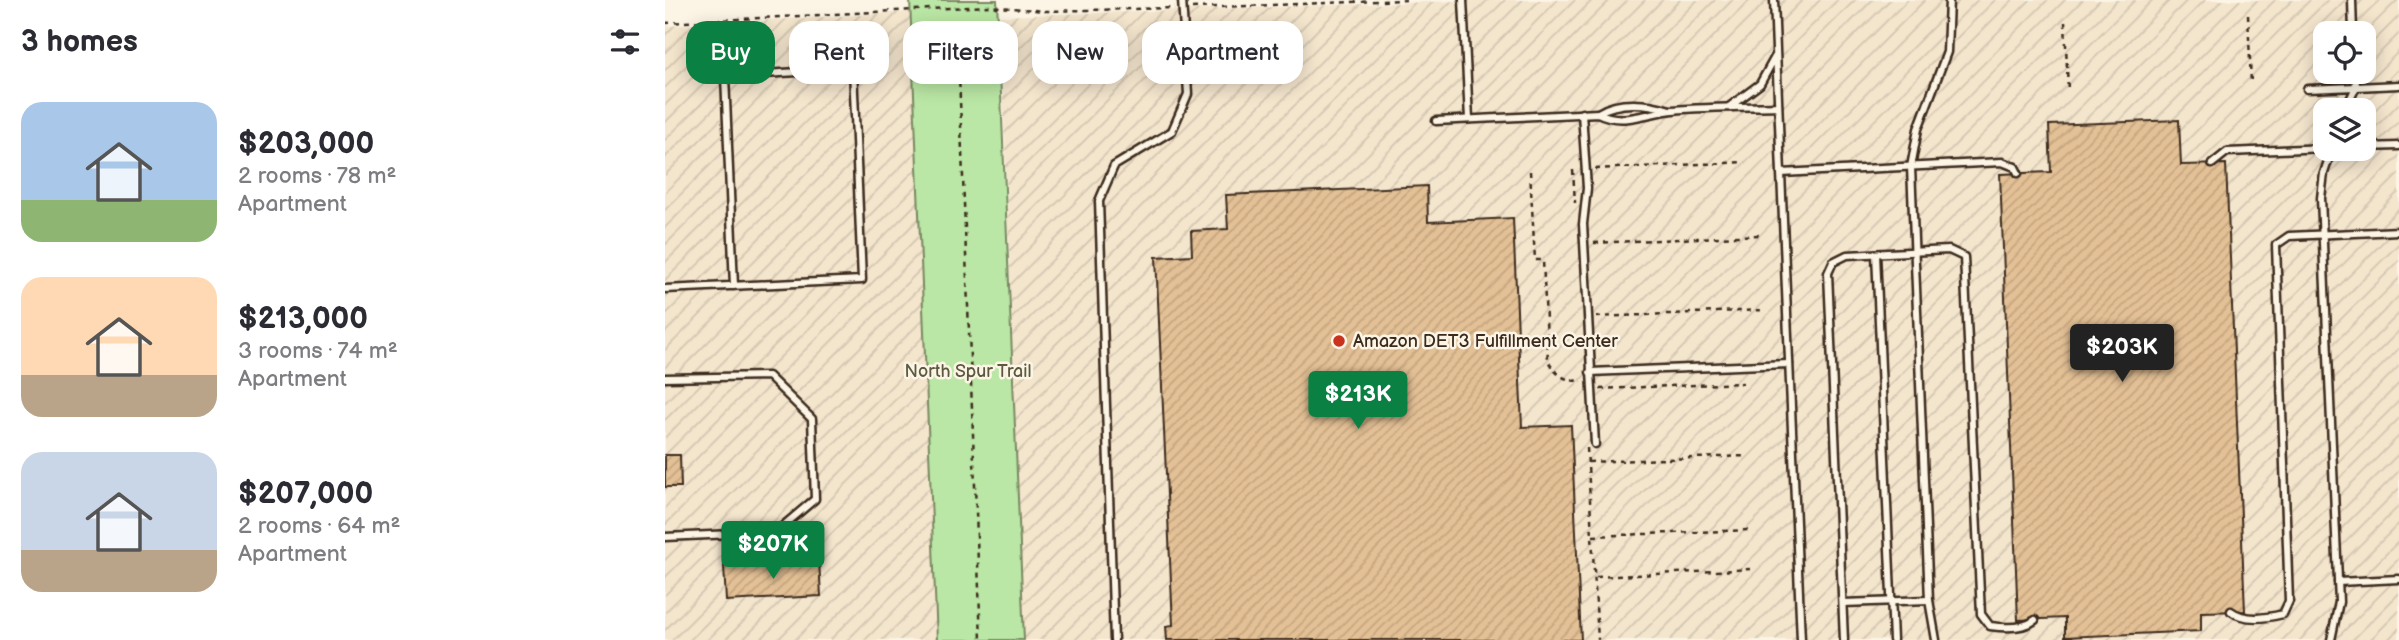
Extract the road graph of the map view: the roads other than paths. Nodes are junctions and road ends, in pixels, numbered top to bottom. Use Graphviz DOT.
graph roads {
  1 [pos="1182,0"];
  2 [pos="1464,0"];
  3 [pos="1774,0"];
  4 [pos="1949,0"];
  5 [pos="2352,0"];
  6 [pos="2353,21"];
  7 [pos="1776,56"];
  8 [pos="2399,85"];
  9 [pos="2355,87"];
  10 [pos="2307,89"];
  11 [pos="2350,98"];
  12 [pos="1778,106"];
  13 [pos="1727,108"];
  14 [pos="1670,110"];
  15 [pos="1582,113"];
  16 [pos="1598,113"];
  17 [pos="1469,119"];
  18 [pos="1436,121"];
  19 [pos="2399,146"];
  20 [pos="2376,147"];
  21 [pos="2313,149"];
  22 [pos="2329,161"];
  23 [pos="2212,164"];
  24 [pos="1912,167"];
  25 [pos="1781,173"];
  26 [pos="2018,173"];
  27 [pos="2399,231"];
  28 [pos="2323,234"];
  29 [pos="1914,252"];
  30 [pos="1876,254"];
  31 [pos="734,286"];
  32 [pos="665,289"];
  33 [pos="1789,364"];
  34 [pos="1590,372"];
  35 [pos="665,378"];
  36 [pos="1595,444"];
  37 [pos="665,537"];
  38 [pos="2399,579"];
  39 [pos="2338,582"];
  40 [pos="1929,600"];
  41 [pos="1891,601"];
  42 [pos="1843,603"];
  43 [pos="2231,611"];
  44 [pos="2035,620"];
  45 [pos="1114,640"];
  46 [pos="1801,640"];
  47 [pos="1844,640"];
  48 [pos="1893,640"];
  49 [pos="1936,640"];
  50 [pos="2331,640"];
  1 -- 45 [label="lane"];
  2 -- 17 [label="lane"];
  3 -- 7 [label="lane"];
  4 -- 24 [label="lane"];
  5 -- 6 [label="lane"];
  7 -- 12 [label="lane"];
  7 -- 13 [label="lane"];
  8 -- 9 [label="lane"];
  9 -- 10 [label="lane"];
  9 -- 11 [label="lane"];
  12 -- 13 [label="lane"];
  12 -- 25 [label="lane"];
  13 -- 14 [label="lane"];
  14 -- 16 [label="lane"];
  14 -- 16 [label="lane"];
  15 -- 16 [label="lane"];
  15 -- 17 [label="lane"];
  15 -- 34 [label="lane"];
  17 -- 18 [label="lane"];
  19 -- 20 [label="lane"];
  21 -- 23 [label="lane"];
  22 -- 28 [label="lane"];
  24 -- 25 [label="lane"];
  24 -- 26 [label="lane"];
  24 -- 29 [label="lane"];
  25 -- 33 [label="lane"];
  27 -- 28 [label="lane"];
  28 -- 39 [label="lane"];
  28 -- 43 [label="lane"];
  29 -- 30 [label="lane"];
  29 -- 40 [label="lane"];
  29 -- 44 [label="lane"];
  30 -- 41 [label="lane"];
  30 -- 42 [label="lane"];
  31 -- 31 [label="lane"];
  31 -- 32 [label="lane"];
  33 -- 34 [label="lane"];
  33 -- 46 [label="lane"];
  34 -- 36 [label="lane"];
  35 -- 37 [label="lane"];
  38 -- 39 [label="lane"];
  39 -- 50 [label="lane"];
  40 -- 41 [label="lane"];
  40 -- 49 [label="lane"];
  41 -- 42 [label="lane"];
  41 -- 48 [label="lane"];
  42 -- 47 [label="lane"];
}
